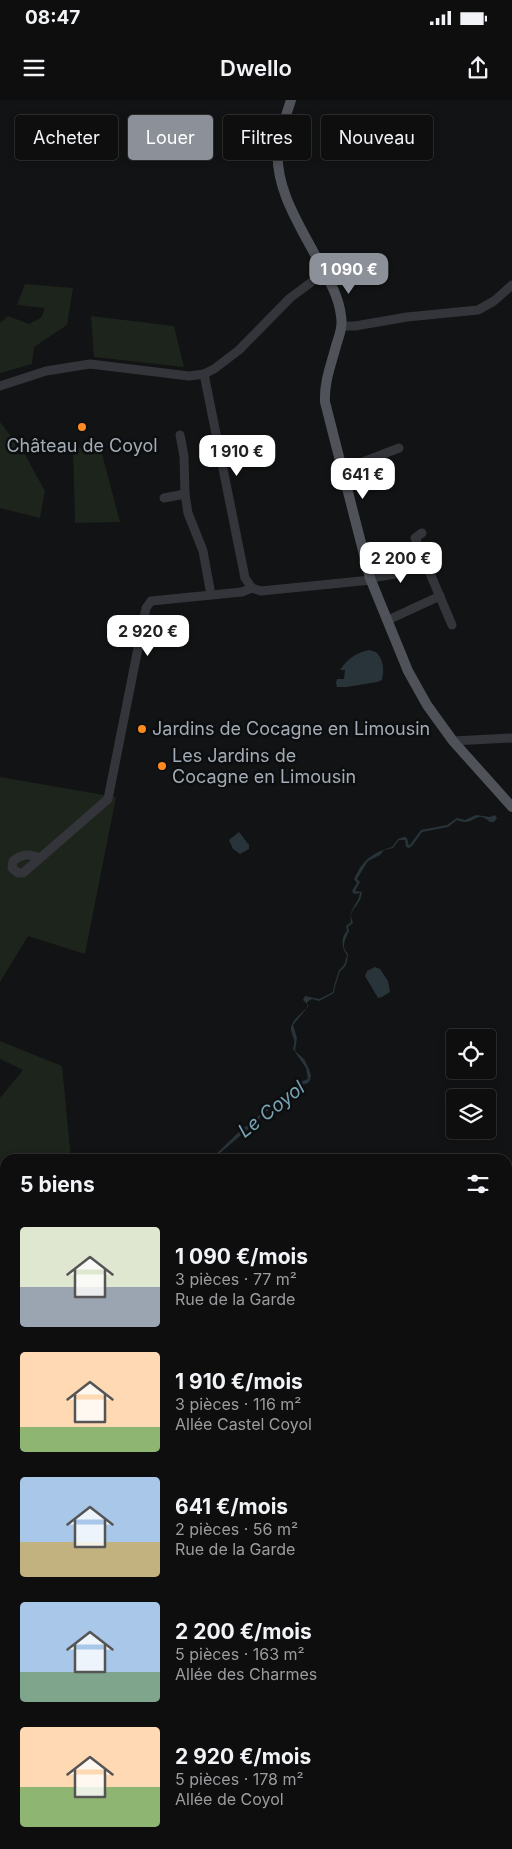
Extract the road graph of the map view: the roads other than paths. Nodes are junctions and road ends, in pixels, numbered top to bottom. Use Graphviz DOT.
graph roads {
  1 [pos="291,100"];
  2 [pos="325,272"];
  3 [pos="512,285"];
  4 [pos="342,326"];
  5 [pos="204,374"];
  6 [pos="0,386"];
  7 [pos="180,435"];
  8 [pos="399,448"];
  9 [pos="342,470"];
  10 [pos="185,494"];
  11 [pos="164,498"];
  12 [pos="422,533"];
  13 [pos="426,564"];
  14 [pos="370,579"];
  15 [pos="252,588"];
  16 [pos="211,595"];
  17 [pos="440,596"];
  18 [pos="388,620"];
  19 [pos="452,625"];
  20 [pos="512,738"];
  21 [pos="453,741"];
  22 [pos="512,807"];
  23 [pos="40,858"];
  1 -- 2 [label="main road"];
  2 -- 4 [label="main road"];
  2 -- 5 [label="street"];
  3 -- 4 [label="street"];
  4 -- 9 [label="main road"];
  5 -- 6 [label="street"];
  5 -- 15 [label="street"];
  7 -- 10 [label="street"];
  8 -- 9 [label="street"];
  9 -- 14 [label="main road"];
  10 -- 11 [label="street"];
  10 -- 16 [label="street"];
  12 -- 13 [label="street"];
  13 -- 14 [label="street"];
  13 -- 17 [label="street"];
  14 -- 15 [label="street"];
  14 -- 18 [label="main road"];
  15 -- 16 [label="street"];
  16 -- 23 [label="street"];
  17 -- 18 [label="street"];
  17 -- 19 [label="street"];
  18 -- 21 [label="main road"];
  20 -- 21 [label="street"];
  21 -- 22 [label="main road"];
}
